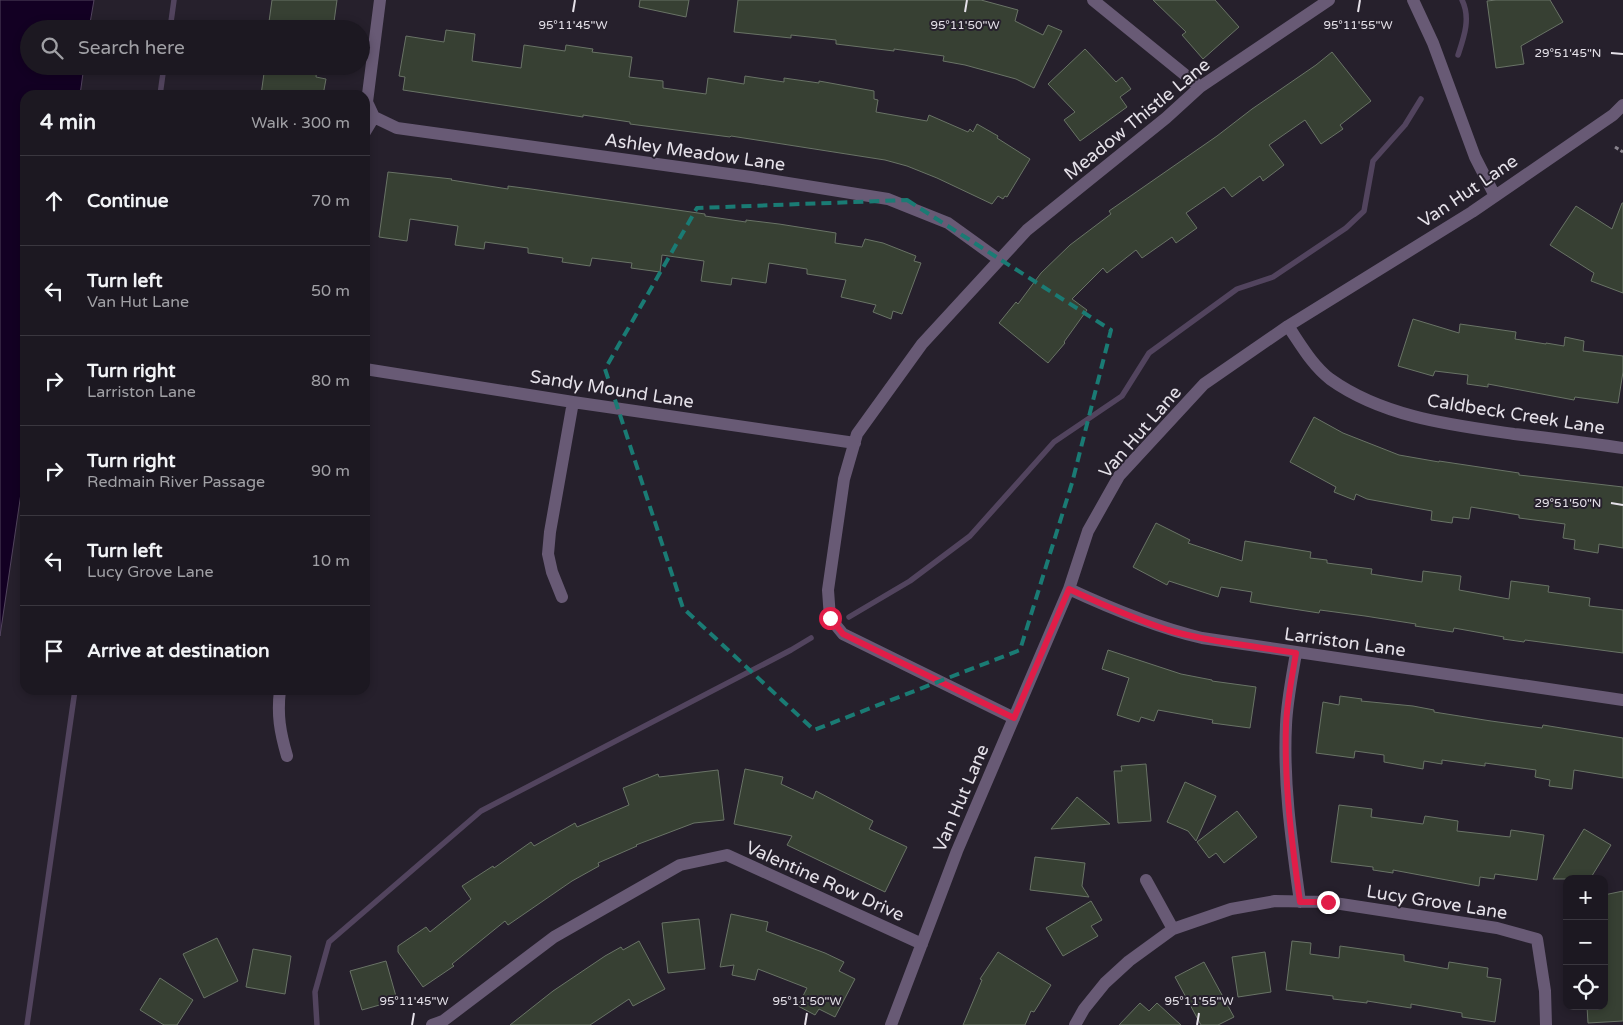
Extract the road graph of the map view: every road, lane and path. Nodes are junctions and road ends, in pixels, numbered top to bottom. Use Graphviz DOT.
graph roads {
  1 [pos="380,0"];
  2 [pos="1092,0"];
  3 [pos="1329,0"];
  4 [pos="1413,0"];
  5 [pos="1200,87"];
  6 [pos="369,90"];
  7 [pos="1623,105"];
  8 [pos="370,108"];
  9 [pos="374,117"];
  10 [pos="370,124"];
  11 [pos="1615,147"];
  12 [pos="1623,152"];
  13 [pos="1495,196"];
  14 [pos="998,259"];
  15 [pos="1288,326"];
  16 [pos="370,370"];
  17 [pos="574,402"];
  18 [pos="855,443"];
  19 [pos="1623,448"];
  20 [pos="1069,589"];
  21 [pos="562,597"];
  22 [pos="1296,653"];
  23 [pos="279,695"];
  24 [pos="1623,700"];
  25 [pos="1014,718"];
  26 [pos="287,756"];
  27 [pos="1146,880"];
  28 [pos="1300,902"];
  29 [pos="1173,930"];
  30 [pos="922,944"];
  31 [pos="440,1024"];
  32 [pos="891,1025"];
  33 [pos="1076,1025"];
  34 [pos="1546,1025"];
  1 -- 6 [label="street"];
  2 -- 5 [label="street"];
  3 -- 5 [label="street, Meadow Thistle Lane"];
  4 -- 13 [label="street"];
  5 -- 14 [label="street, Meadow Thistle Lane"];
  7 -- 13 [label="street, Van Hut Lane"];
  8 -- 9 [label="street"];
  9 -- 10 [label="street"];
  9 -- 14 [label="street, Ashley Meadow Lane"];
  11 -- 12 [label="path"];
  13 -- 15 [label="street, Van Hut Lane"];
  14 -- 18 [label="street, Meadow Thistle Lane"];
  15 -- 19 [label="street, Caldbeck Creek Lane"];
  15 -- 20 [label="street, Van Hut Lane"];
  16 -- 17 [label="street, Sandy Mound Lane"];
  17 -- 18 [label="street, Sandy Mound Lane"];
  17 -- 21 [label="street"];
  18 -- 25 [label="street, Meadow Thistle Lane"];
  20 -- 22 [label="street, Larriston Lane"];
  20 -- 25 [label="street, Van Hut Lane"];
  22 -- 24 [label="street, Larriston Lane"];
  22 -- 28 [label="street"];
  23 -- 26 [label="street"];
  25 -- 30 [label="street, Van Hut Lane"];
  27 -- 29 [label="street"];
  28 -- 29 [label="street, Lucy Grove Lane"];
  28 -- 34 [label="street, Lucy Grove Lane"];
  29 -- 33 [label="street, Lucy Grove Lane"];
  30 -- 31 [label="street, Valentine Row Drive"];
  30 -- 32 [label="street, Van Hut Lane"];
}
